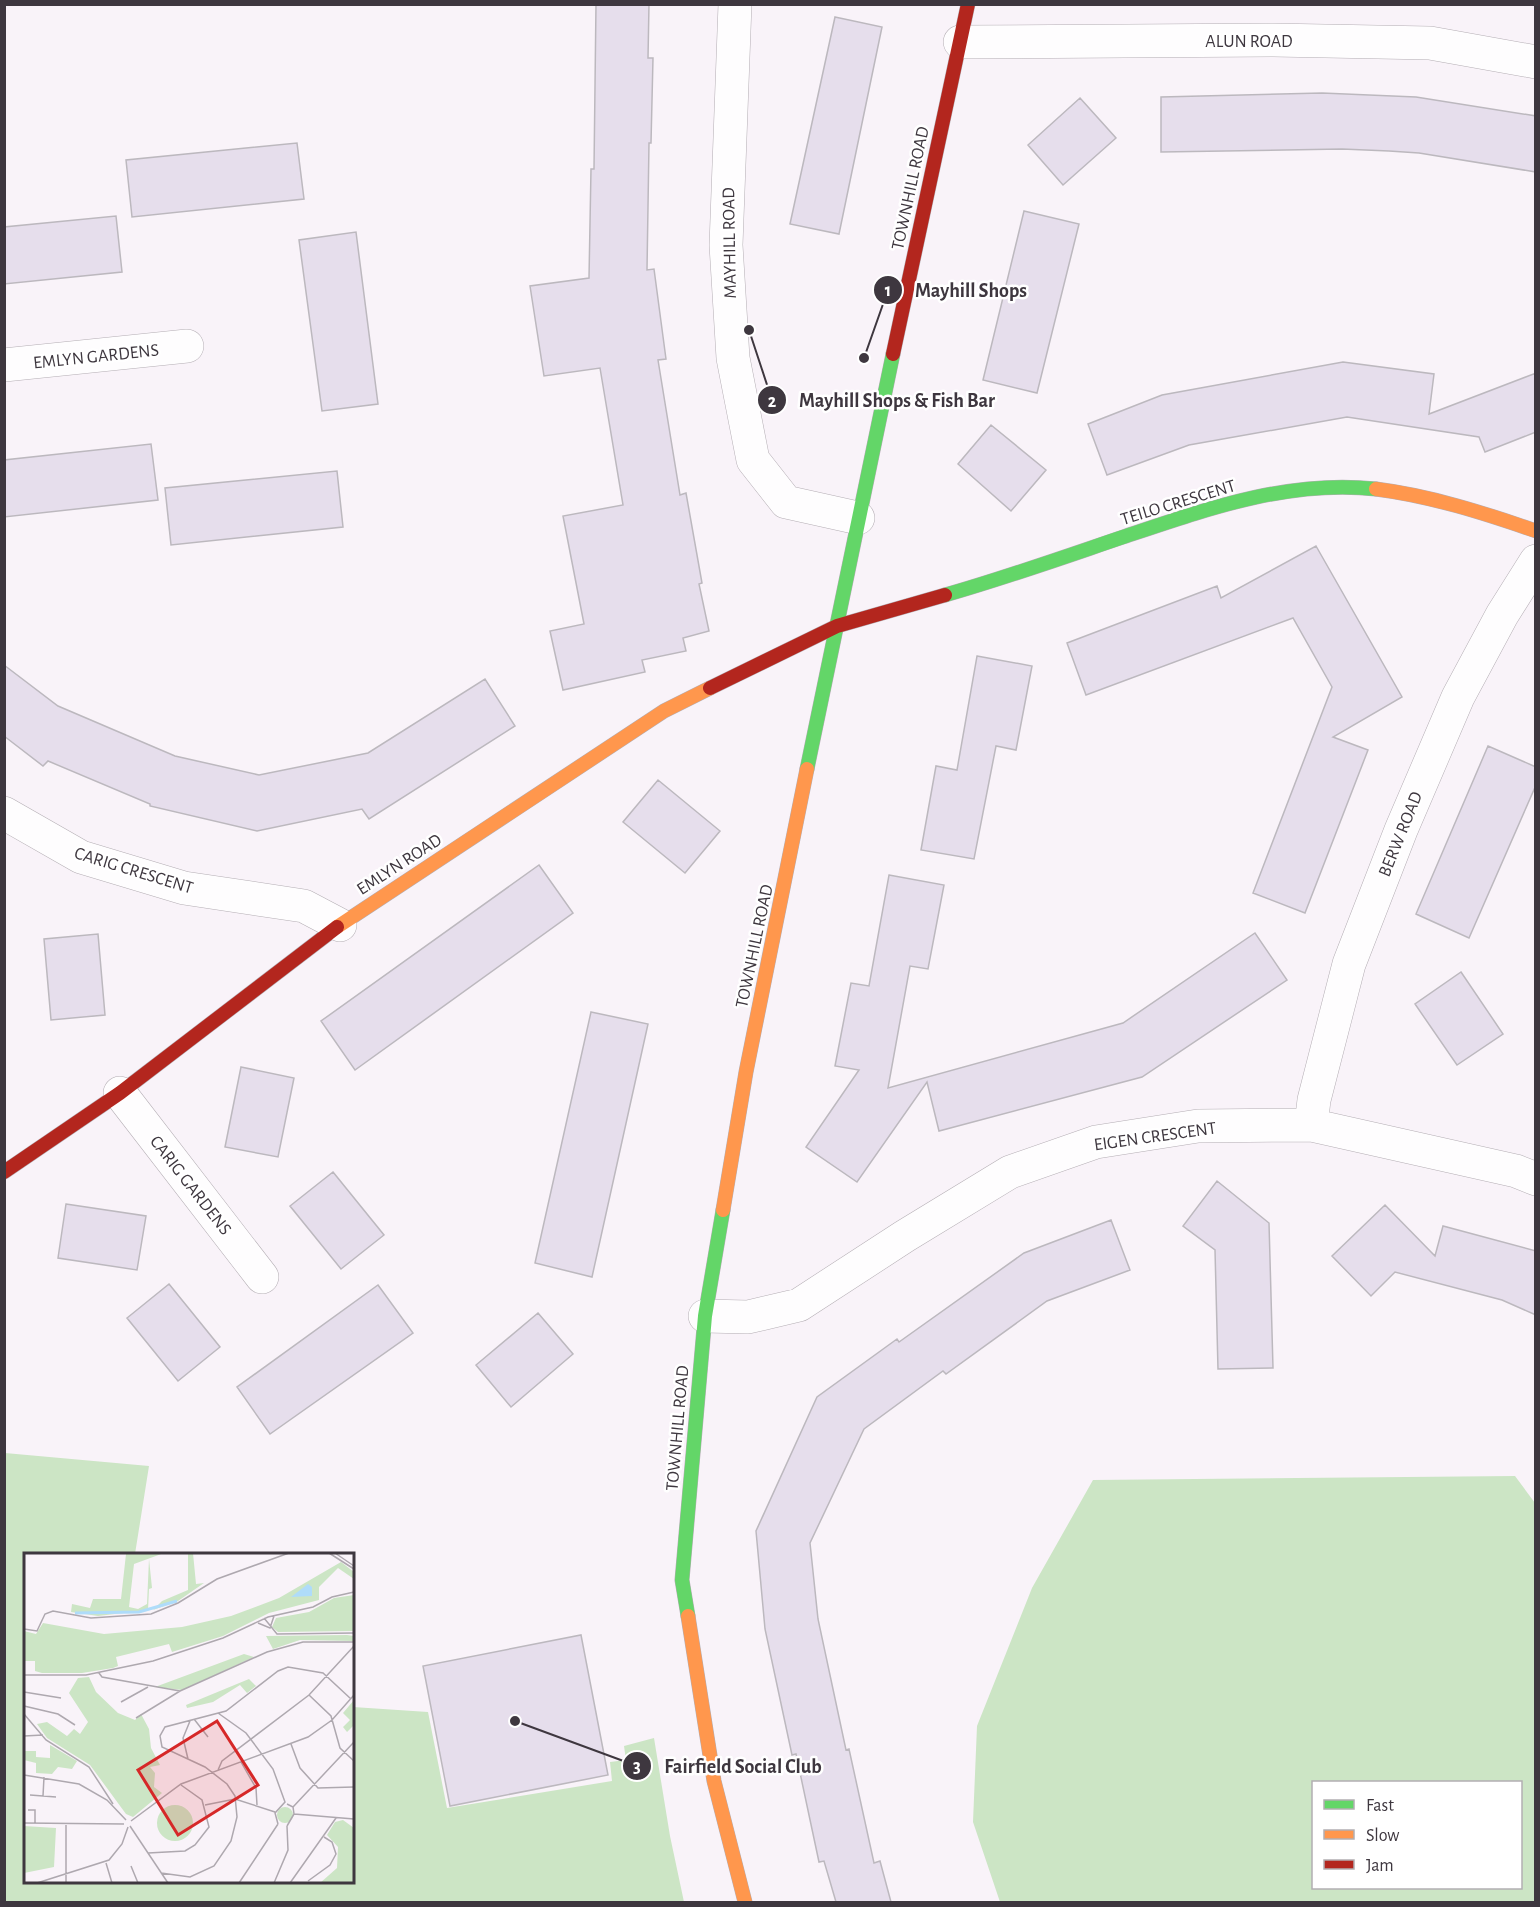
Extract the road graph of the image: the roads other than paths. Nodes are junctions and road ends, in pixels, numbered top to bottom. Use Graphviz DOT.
graph roads {
  1 [pos="735,4"];
  2 [pos="968,4"];
  3 [pos="960,42"];
  4 [pos="1536,63"];
  5 [pos="187,346"];
  6 [pos="4,365"];
  7 [pos="858,518"];
  8 [pos="1536,531"];
  9 [pos="1536,561"];
  10 [pos="837,626"];
  11 [pos="4,813"];
  12 [pos="340,925"];
  13 [pos="120,1093"];
  14 [pos="1311,1125"];
  15 [pos="4,1172"];
  16 [pos="1536,1179"];
  17 [pos="262,1277"];
  18 [pos="705,1316"];
  19 [pos="745,1902"];
  1 -- 7 [label="street, MAYHILL ROAD"];
  2 -- 3 [label="street, TOWNHILL ROAD"];
  3 -- 4 [label="street, ALUN ROAD"];
  3 -- 7 [label="street, TOWNHILL ROAD"];
  5 -- 6 [label="street, EMLYN GARDENS"];
  7 -- 10 [label="street, TOWNHILL ROAD"];
  8 -- 10 [label="street, TEILO CRESCENT"];
  9 -- 14 [label="street, BERW ROAD"];
  10 -- 12 [label="street, EMLYN ROAD"];
  10 -- 18 [label="street, TOWNHILL ROAD"];
  11 -- 12 [label="street, CARIG CRESCENT"];
  12 -- 13 [label="street, EMLYN ROAD"];
  13 -- 15 [label="street, EMLYN ROAD"];
  13 -- 17 [label="street, CARIG GARDENS"];
  14 -- 16 [label="street, EIGEN CRESCENT"];
  14 -- 18 [label="street, EIGEN CRESCENT"];
  18 -- 19 [label="street, TOWNHILL ROAD"];
}
